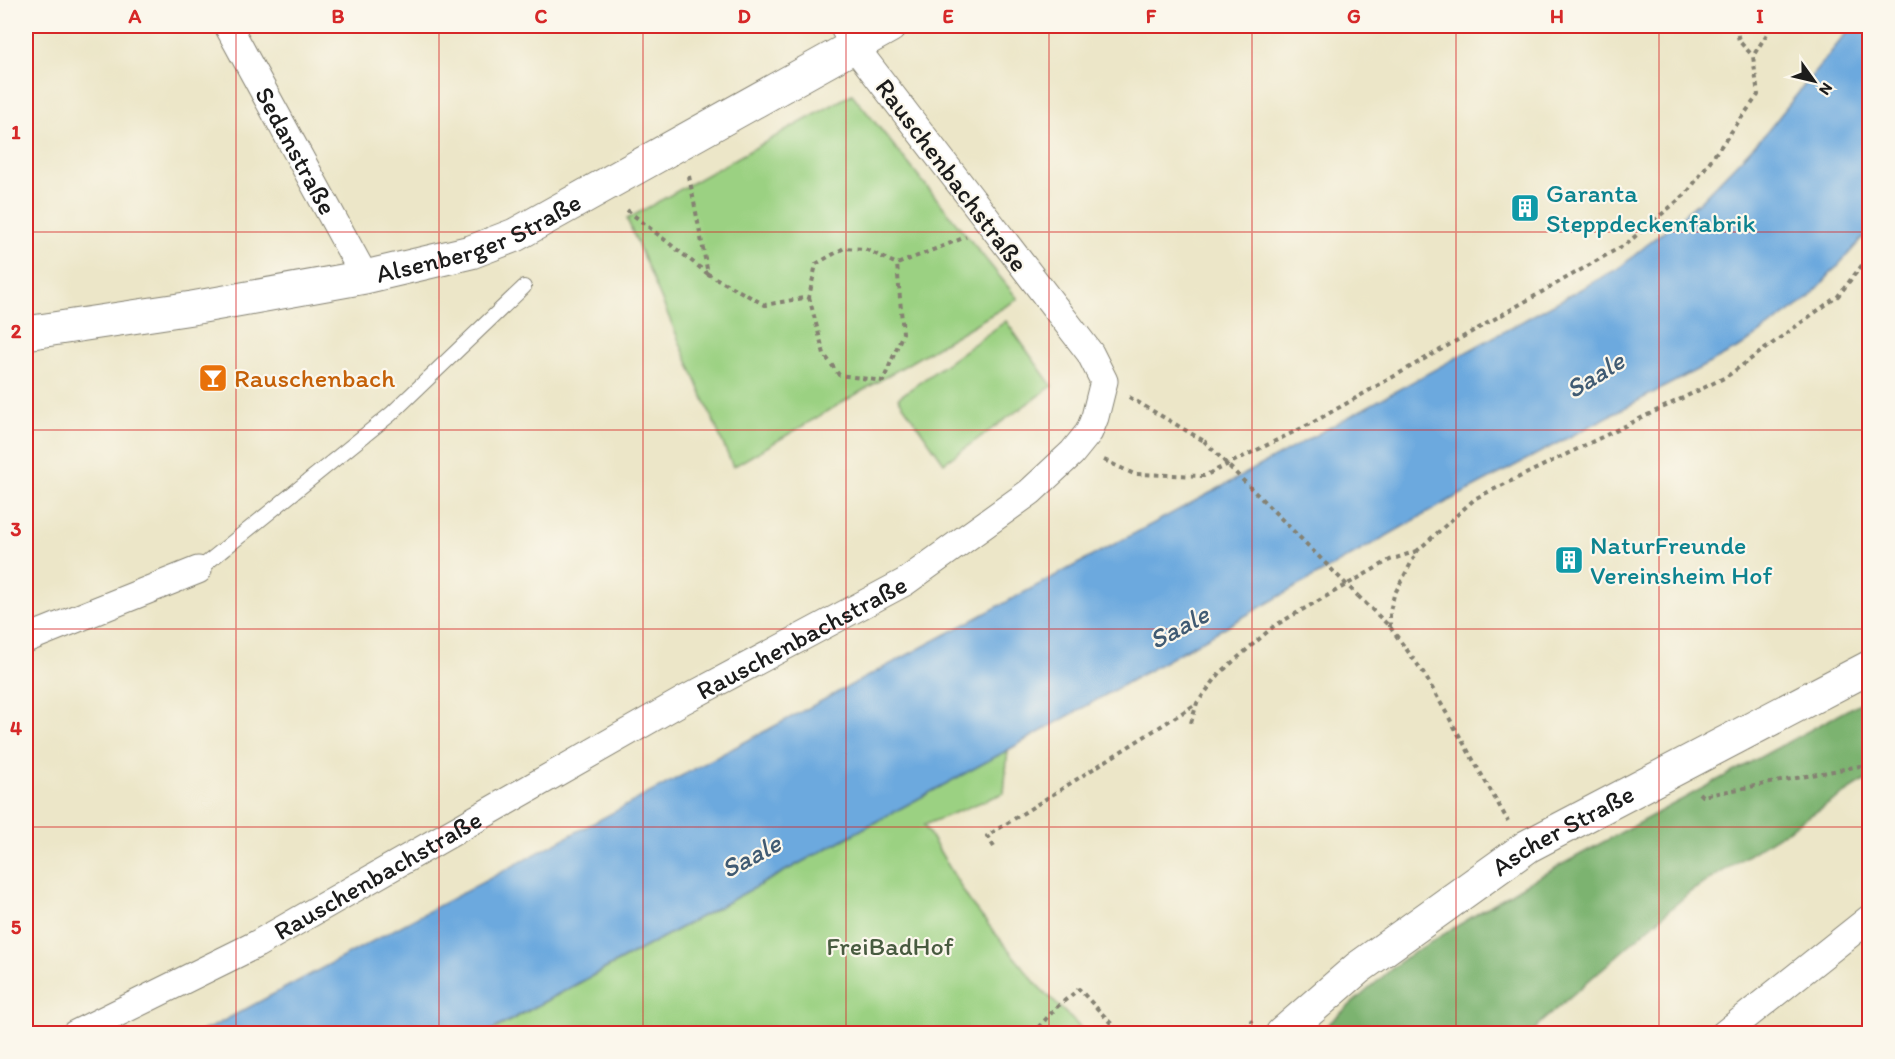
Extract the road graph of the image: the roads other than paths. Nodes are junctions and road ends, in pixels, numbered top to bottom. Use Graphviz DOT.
graph roads {
  1 [pos="228,26"];
  2 [pos="890,26"];
  3 [pos="848,36"];
  4 [pos="365,278"];
  5 [pos="524,286"];
  6 [pos="26,333"];
  7 [pos="198,570"];
  8 [pos="26,639"];
  9 [pos="1869,667"];
  10 [pos="1869,918"];
  11 [pos="75,1034"];
  12 [pos="1282,1034"];
  13 [pos="1724,1034"];
  1 -- 4 [label="street, Sedanstraße"];
  2 -- 3 [label="street, Alsenberger Straße"];
  3 -- 4 [label="street, Alsenberger Straße"];
  3 -- 11 [label="street, Rauschenbachstraße"];
  4 -- 6 [label="street, Alsenberger Straße"];
  5 -- 7 [label="lane"];
  7 -- 8 [label="street"];
  9 -- 12 [label="street, Ascher Straße"];
  10 -- 13 [label="street"];
}
